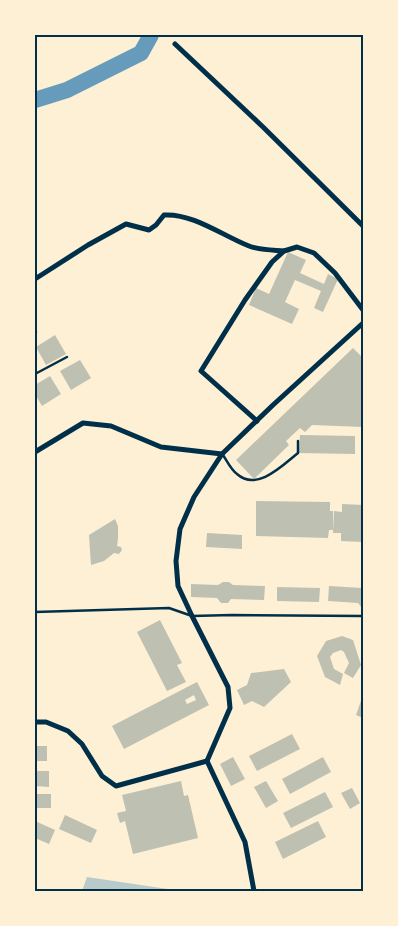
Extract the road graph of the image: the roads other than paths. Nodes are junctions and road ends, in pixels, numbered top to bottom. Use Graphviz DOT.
graph roads {
  1 [pos="175,44"];
  2 [pos="363,226"];
  3 [pos="284,252"];
  4 [pos="35,279"];
  5 [pos="363,310"];
  6 [pos="362,326"];
  7 [pos="67,357"];
  8 [pos="35,374"];
  9 [pos="257,421"];
  10 [pos="298,441"];
  11 [pos="35,452"];
  12 [pos="222,454"];
  13 [pos="35,612"];
  14 [pos="192,616"];
  15 [pos="363,616"];
  16 [pos="35,722"];
  17 [pos="207,761"];
  18 [pos="254,891"];
  1 -- 2 [label="street"];
  3 -- 4 [label="street"];
  3 -- 5 [label="street"];
  3 -- 9 [label="street"];
  6 -- 9 [label="street"];
  7 -- 8 [label="lane"];
  9 -- 12 [label="street"];
  10 -- 12 [label="lane"];
  11 -- 12 [label="street"];
  12 -- 14 [label="street"];
  13 -- 14 [label="lane"];
  14 -- 15 [label="lane"];
  14 -- 17 [label="street"];
  16 -- 17 [label="street"];
  17 -- 18 [label="street"];
}
